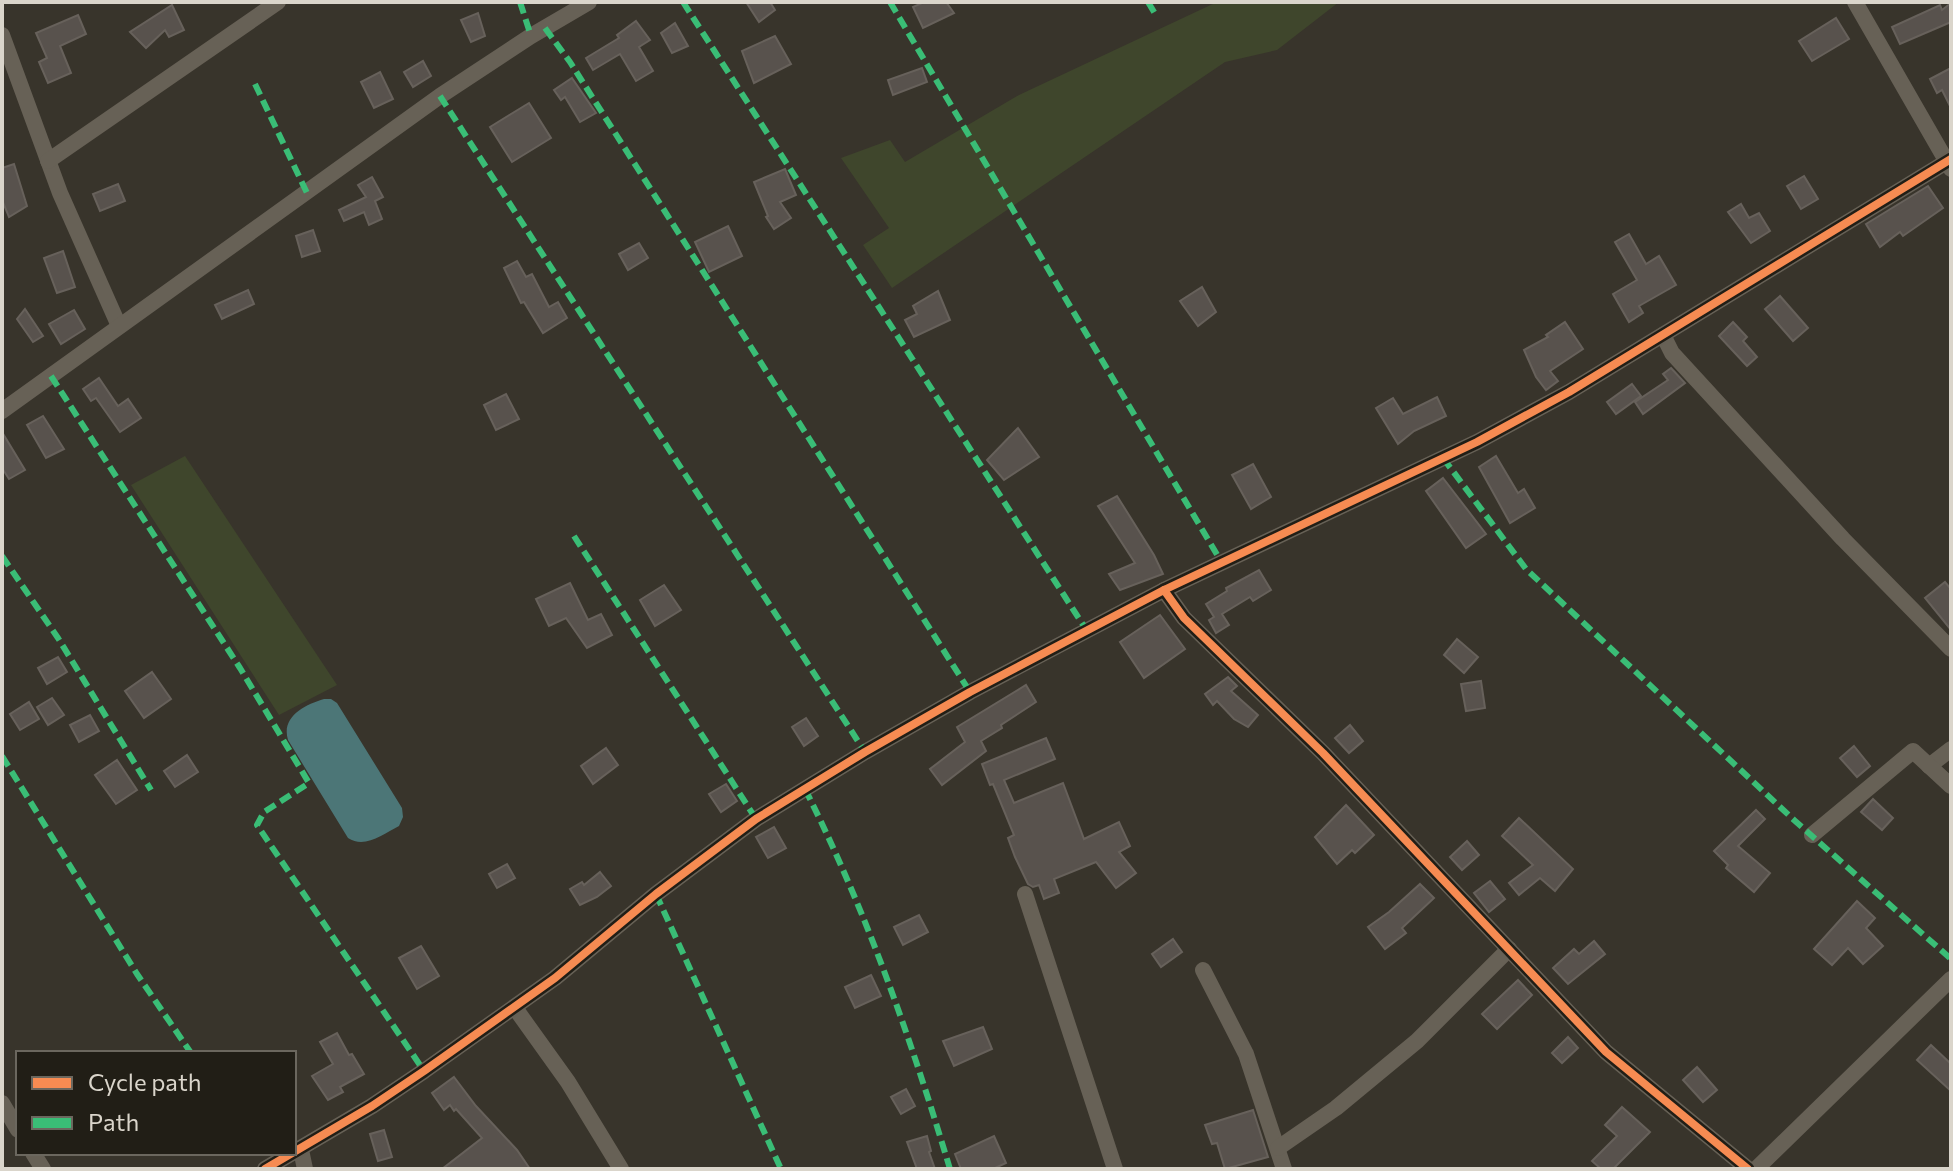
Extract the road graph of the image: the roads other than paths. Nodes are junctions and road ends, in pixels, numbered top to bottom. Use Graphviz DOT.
graph roads {
  1 [pos="278,2"];
  2 [pos="589,2"];
  3 [pos="1855,2"];
  4 [pos="4,47"];
  5 [pos="48,161"];
  6 [pos="1950,163"];
  7 [pos="119,326"];
  8 [pos="1663,335"];
  9 [pos="2,411"];
  10 [pos="1164,590"];
  11 [pos="1951,649"];
  12 [pos="1951,749"];
  13 [pos="1929,766"];
  14 [pos="1951,786"];
  15 [pos="1812,835"];
  16 [pos="1025,894"];
  17 [pos="1509,949"];
  18 [pos="1203,970"];
  19 [pos="1951,979"];
  20 [pos="515,1008"];
  21 [pos="2,1103"];
  22 [pos="16,1127"];
  23 [pos="1278,1148"];
  24 [pos="301,1150"];
  25 [pos="296,1153"];
  26 [pos="292,1155"];
  27 [pos="265,1169"];
  28 [pos="305,1169"];
  29 [pos="621,1169"];
  30 [pos="1115,1169"];
  31 [pos="1284,1169"];
  32 [pos="1748,1169"];
  33 [pos="1756,1169"];
  1 -- 5 [label="street"];
  2 -- 7 [label="street"];
  3 -- 6 [label="street"];
  4 -- 5 [label="street"];
  5 -- 7 [label="street"];
  6 -- 8 [label="street"];
  7 -- 9 [label="street"];
  8 -- 10 [label="street"];
  8 -- 11 [label="street"];
  10 -- 17 [label="street"];
  10 -- 20 [label="street"];
  12 -- 13 [label="street"];
  13 -- 14 [label="street"];
  13 -- 15 [label="street"];
  16 -- 30 [label="street"];
  17 -- 23 [label="street"];
  17 -- 32 [label="street"];
  18 -- 23 [label="street"];
  19 -- 33 [label="street"];
  20 -- 24 [label="street"];
  20 -- 29 [label="street"];
  21 -- 22 [label="street"];
  23 -- 31 [label="street"];
  24 -- 25 [label="street"];
  24 -- 28 [label="street"];
  26 -- 27 [label="street"];
}
